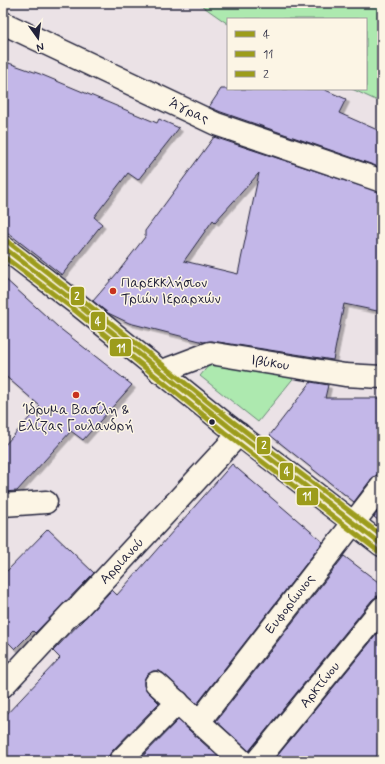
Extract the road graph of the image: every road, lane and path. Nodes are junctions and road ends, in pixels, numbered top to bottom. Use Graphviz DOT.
graph roads {
  1 [pos="3,23"];
  2 [pos="382,181"];
  3 [pos="4,250"];
  4 [pos="160,372"];
  5 [pos="382,377"];
  6 [pos="239,434"];
  7 [pos="382,486"];
  8 [pos="46,502"];
  9 [pos="3,505"];
  10 [pos="353,523"];
  11 [pos="382,545"];
  12 [pos="382,608"];
  13 [pos="156,683"];
  14 [pos="3,686"];
  15 [pos="178,702"];
  16 [pos="199,722"];
  17 [pos="120,761"];
  18 [pos="242,761"];
  19 [pos="257,761"];
  1 -- 2 [label="street, Άγρας"];
  3 -- 4 [label="street"];
  4 -- 5 [label="street, Ιβύκου"];
  4 -- 6 [label="street"];
  6 -- 10 [label="street"];
  6 -- 14 [label="street, Αρριανού"];
  7 -- 10 [label="street, Ευφορίωνος"];
  8 -- 9 [label="street"];
  10 -- 11 [label="street"];
  10 -- 16 [label="street, Ευφορίωνος"];
  12 -- 19 [label="street, Αρκτίνου"];
  13 -- 15 [label="street"];
  15 -- 16 [label="street"];
  15 -- 17 [label="street"];
  16 -- 18 [label="street"];
}
